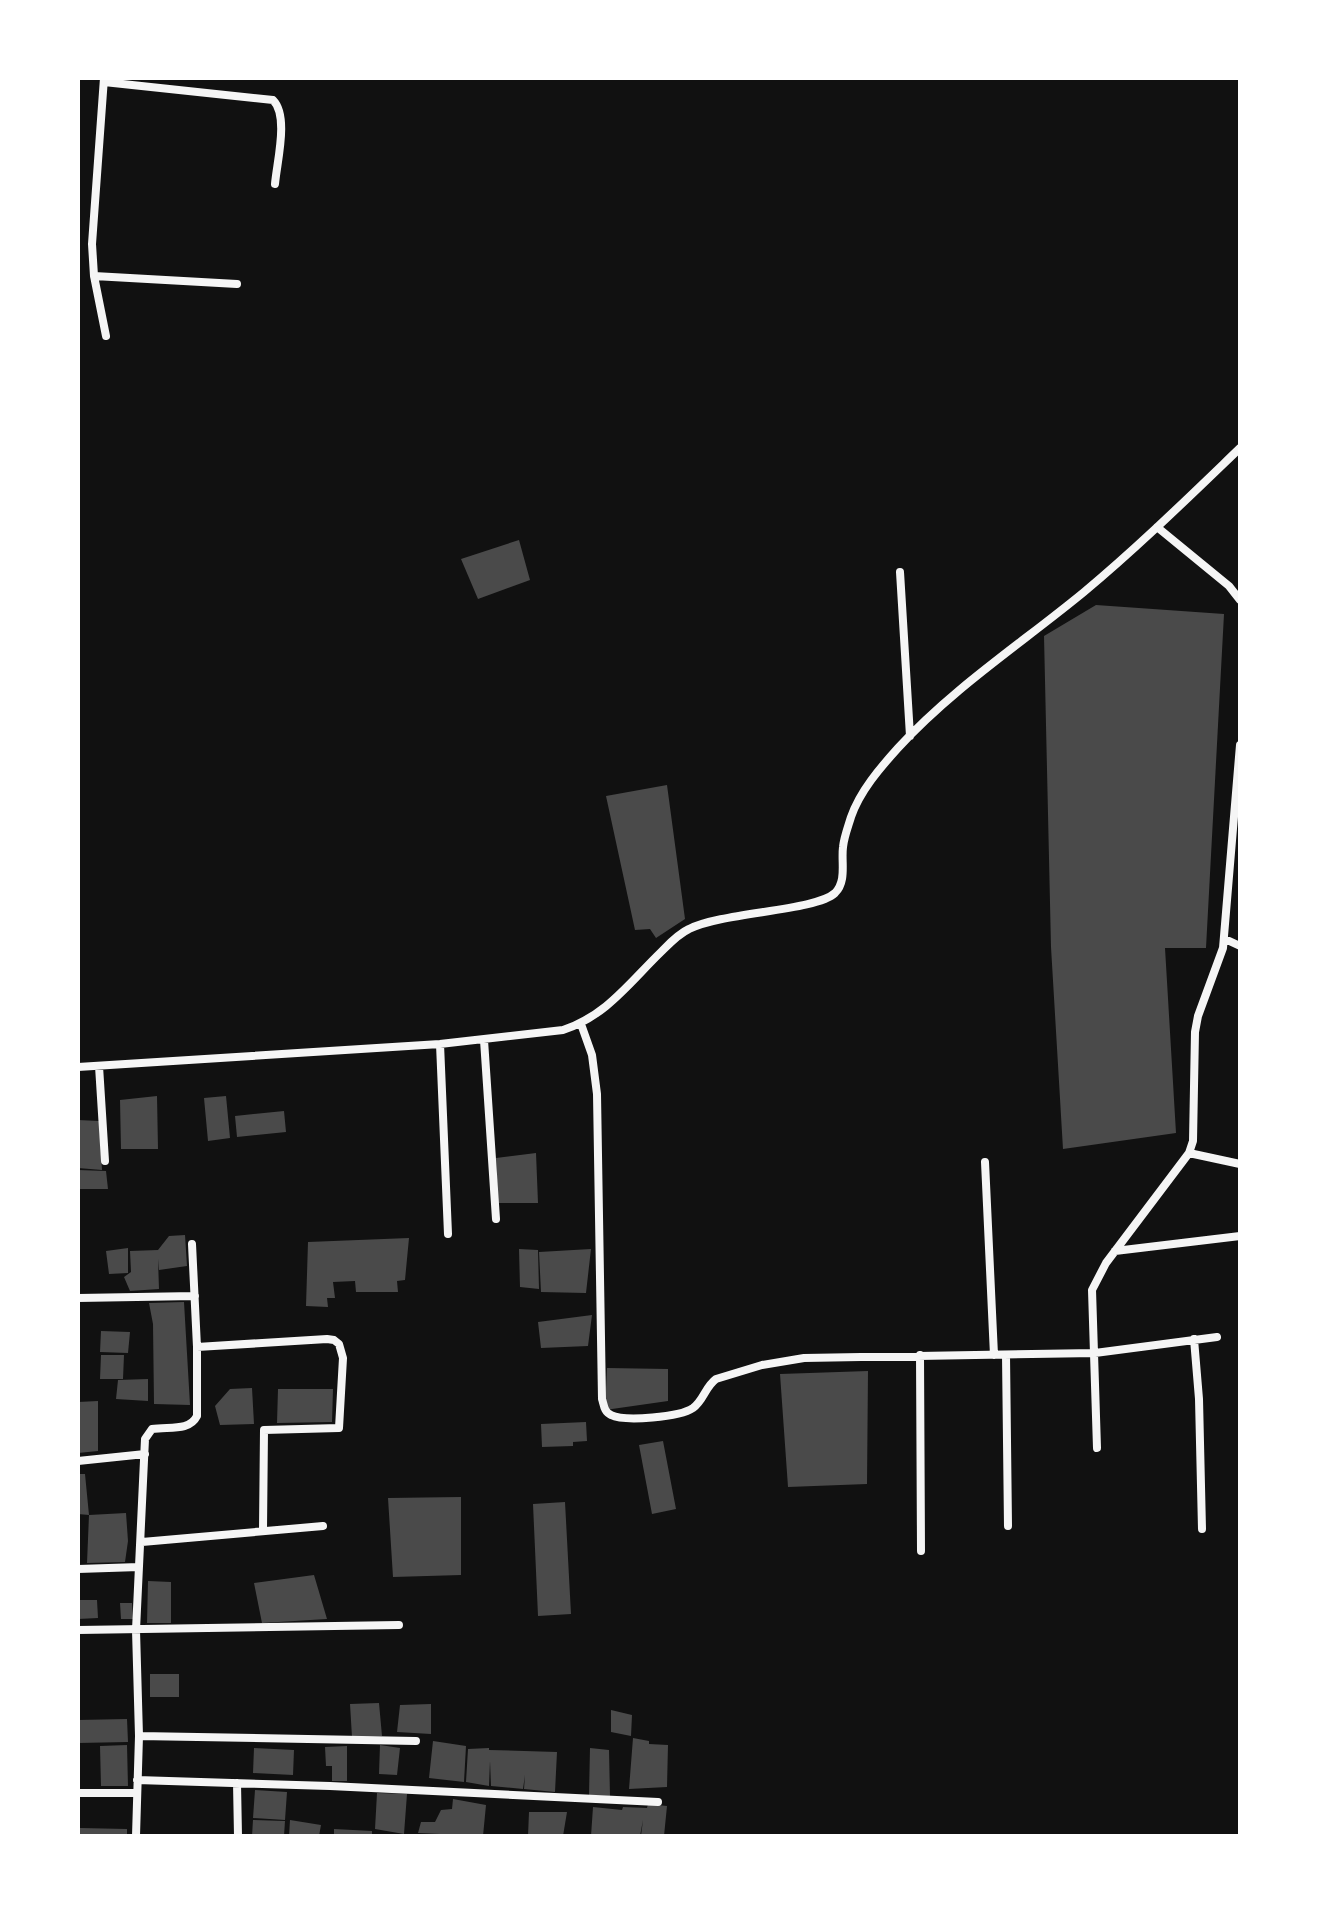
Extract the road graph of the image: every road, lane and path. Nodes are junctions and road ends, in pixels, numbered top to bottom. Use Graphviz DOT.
graph roads {
  1 [pos="104,80"];
  2 [pos="275,184"];
  3 [pos="94,276"];
  4 [pos="237,284"];
  5 [pos="106,336"];
  6 [pos="1240,448"];
  7 [pos="1157,527"];
  8 [pos="900,572"];
  9 [pos="1240,600"];
  10 [pos="910,736"];
  11 [pos="1240,745"];
  12 [pos="1225,939"];
  13 [pos="1240,946"];
  14 [pos="581,1024"];
  15 [pos="484,1040"];
  16 [pos="440,1044"];
  17 [pos="99,1066"];
  18 [pos="78,1067"];
  19 [pos="1189,1153"];
  20 [pos="105,1161"];
  21 [pos="985,1162"];
  22 [pos="1240,1164"];
  23 [pos="496,1219"];
  24 [pos="448,1234"];
  25 [pos="1240,1236"];
  26 [pos="192,1244"];
  27 [pos="1115,1251"];
  28 [pos="195,1296"];
  29 [pos="78,1298"];
  30 [pos="1217,1337"];
  31 [pos="1194,1339"];
  32 [pos="197,1347"];
  33 [pos="1095,1353"];
  34 [pos="920,1355"];
  35 [pos="994,1355"];
  36 [pos="1006,1355"];
  37 [pos="1097,1448"];
  38 [pos="145,1454"];
  39 [pos="78,1461"];
  40 [pos="323,1526"];
  41 [pos="1008,1526"];
  42 [pos="1202,1529"];
  43 [pos="263,1530"];
  44 [pos="142,1542"];
  45 [pos="921,1551"];
  46 [pos="139,1567"];
  47 [pos="78,1569"];
  48 [pos="399,1625"];
  49 [pos="78,1630"];
  50 [pos="136,1630"];
  51 [pos="139,1736"];
  52 [pos="416,1741"];
  53 [pos="137,1780"];
  54 [pos="237,1783"];
  55 [pos="78,1793"];
  56 [pos="137,1793"];
  57 [pos="658,1802"];
  58 [pos="136,1836"];
  59 [pos="238,1836"];
  1 -- 2 [label="street"];
  1 -- 3 [label="street"];
  3 -- 4 [label="street"];
  3 -- 5 [label="street"];
  6 -- 7 [label="street"];
  7 -- 9 [label="street"];
  7 -- 10 [label="street"];
  8 -- 10 [label="street"];
  10 -- 14 [label="street"];
  11 -- 12 [label="street"];
  12 -- 13 [label="street"];
  12 -- 19 [label="street"];
  14 -- 15 [label="street"];
  14 -- 34 [label="street"];
  15 -- 16 [label="street"];
  15 -- 23 [label="street"];
  16 -- 17 [label="street"];
  16 -- 24 [label="street"];
  17 -- 18 [label="street"];
  17 -- 20 [label="street"];
  19 -- 22 [label="street"];
  19 -- 27 [label="street"];
  21 -- 35 [label="street"];
  25 -- 27 [label="street"];
  26 -- 28 [label="street"];
  27 -- 33 [label="street"];
  28 -- 29 [label="street"];
  28 -- 32 [label="street"];
  30 -- 31 [label="street"];
  31 -- 33 [label="street"];
  31 -- 42 [label="street"];
  32 -- 38 [label="street"];
  32 -- 43 [label="street"];
  33 -- 36 [label="street"];
  33 -- 37 [label="street"];
  34 -- 35 [label="street"];
  34 -- 45 [label="street"];
  35 -- 36 [label="street"];
  36 -- 41 [label="street"];
  38 -- 39 [label="street"];
  38 -- 44 [label="street"];
  40 -- 43 [label="street"];
  43 -- 44 [label="street"];
  44 -- 46 [label="street"];
  46 -- 47 [label="street"];
  46 -- 50 [label="street"];
  48 -- 50 [label="street"];
  49 -- 50 [label="street"];
  50 -- 51 [label="street"];
  51 -- 52 [label="street"];
  51 -- 53 [label="street"];
  53 -- 54 [label="street"];
  53 -- 56 [label="street"];
  54 -- 57 [label="street"];
  54 -- 59 [label="street"];
  55 -- 56 [label="street"];
  56 -- 58 [label="street"];
}
